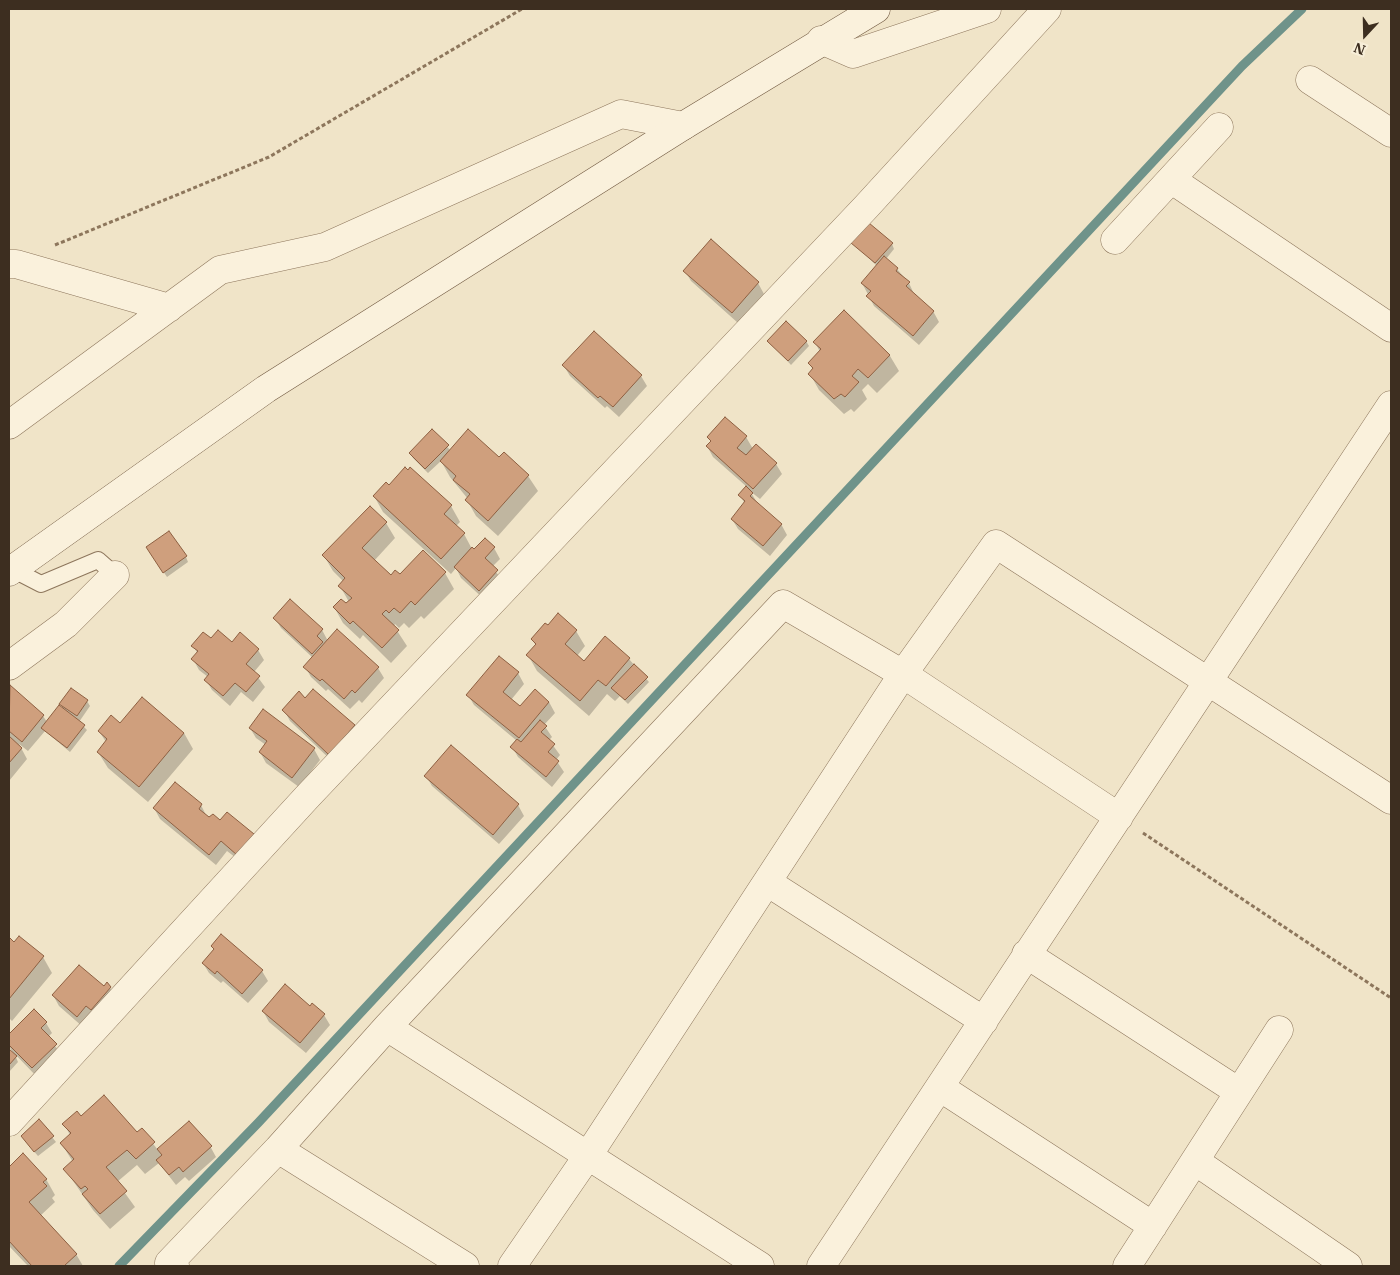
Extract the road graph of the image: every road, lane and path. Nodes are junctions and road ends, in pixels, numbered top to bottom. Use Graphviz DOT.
graph roads {
  1 [pos="522,9"];
  2 [pos="876,9"];
  3 [pos="987,9"];
  4 [pos="1047,9"];
  5 [pos="821,40"];
  6 [pos="1310,80"];
  7 [pos="683,126"];
  8 [pos="1219,127"];
  9 [pos="1391,134"];
  10 [pos="1172,180"];
  11 [pos="1115,240"];
  12 [pos="12,264"];
  13 [pos="169,308"];
  14 [pos="1391,328"];
  15 [pos="1391,405"];
  16 [pos="9,425"];
  17 [pos="10,571"];
  18 [pos="115,576"];
  19 [pos="9,666"];
  20 [pos="903,674"];
  21 [pos="1208,680"];
  22 [pos="1391,800"];
  23 [pos="1119,817"];
  24 [pos="767,882"];
  25 [pos="1026,954"];
  26 [pos="1391,998"];
  27 [pos="984,1021"];
  28 [pos="387,1026"];
  29 [pos="1279,1030"];
  30 [pos="941,1088"];
  31 [pos="1239,1092"];
  32 [pos="12,1111"];
  33 [pos="278,1149"];
  34 [pos="589,1154"];
  35 [pos="1195,1160"];
  36 [pos="1154,1226"];
  37 [pos="175,1266"];
  38 [pos="465,1266"];
  39 [pos="512,1266"];
  40 [pos="760,1266"];
  41 [pos="821,1266"];
  42 [pos="1127,1266"];
  43 [pos="1348,1266"];
  1 -- 12 [label="path"];
  2 -- 5 [label="street"];
  3 -- 5 [label="street"];
  4 -- 32 [label="street"];
  5 -- 7 [label="street"];
  6 -- 9 [label="street"];
  7 -- 13 [label="street"];
  7 -- 17 [label="street"];
  8 -- 10 [label="street"];
  10 -- 11 [label="street"];
  10 -- 14 [label="street"];
  12 -- 13 [label="street"];
  13 -- 16 [label="street"];
  15 -- 21 [label="street"];
  17 -- 18 [label="lane"];
  18 -- 19 [label="street"];
  20 -- 21 [label="street"];
  20 -- 23 [label="street"];
  20 -- 24 [label="street"];
  20 -- 28 [label="street"];
  21 -- 22 [label="street"];
  21 -- 23 [label="street"];
  23 -- 25 [label="street"];
  23 -- 26 [label="path"];
  24 -- 27 [label="street"];
  24 -- 34 [label="street"];
  25 -- 27 [label="street"];
  25 -- 31 [label="street"];
  27 -- 30 [label="street"];
  28 -- 33 [label="street"];
  28 -- 34 [label="street"];
  29 -- 31 [label="street"];
  30 -- 36 [label="street"];
  30 -- 41 [label="street"];
  31 -- 35 [label="street"];
  33 -- 37 [label="street"];
  33 -- 38 [label="street"];
  34 -- 39 [label="street"];
  34 -- 40 [label="street"];
  35 -- 36 [label="street"];
  35 -- 43 [label="street"];
  36 -- 42 [label="street"];
}
